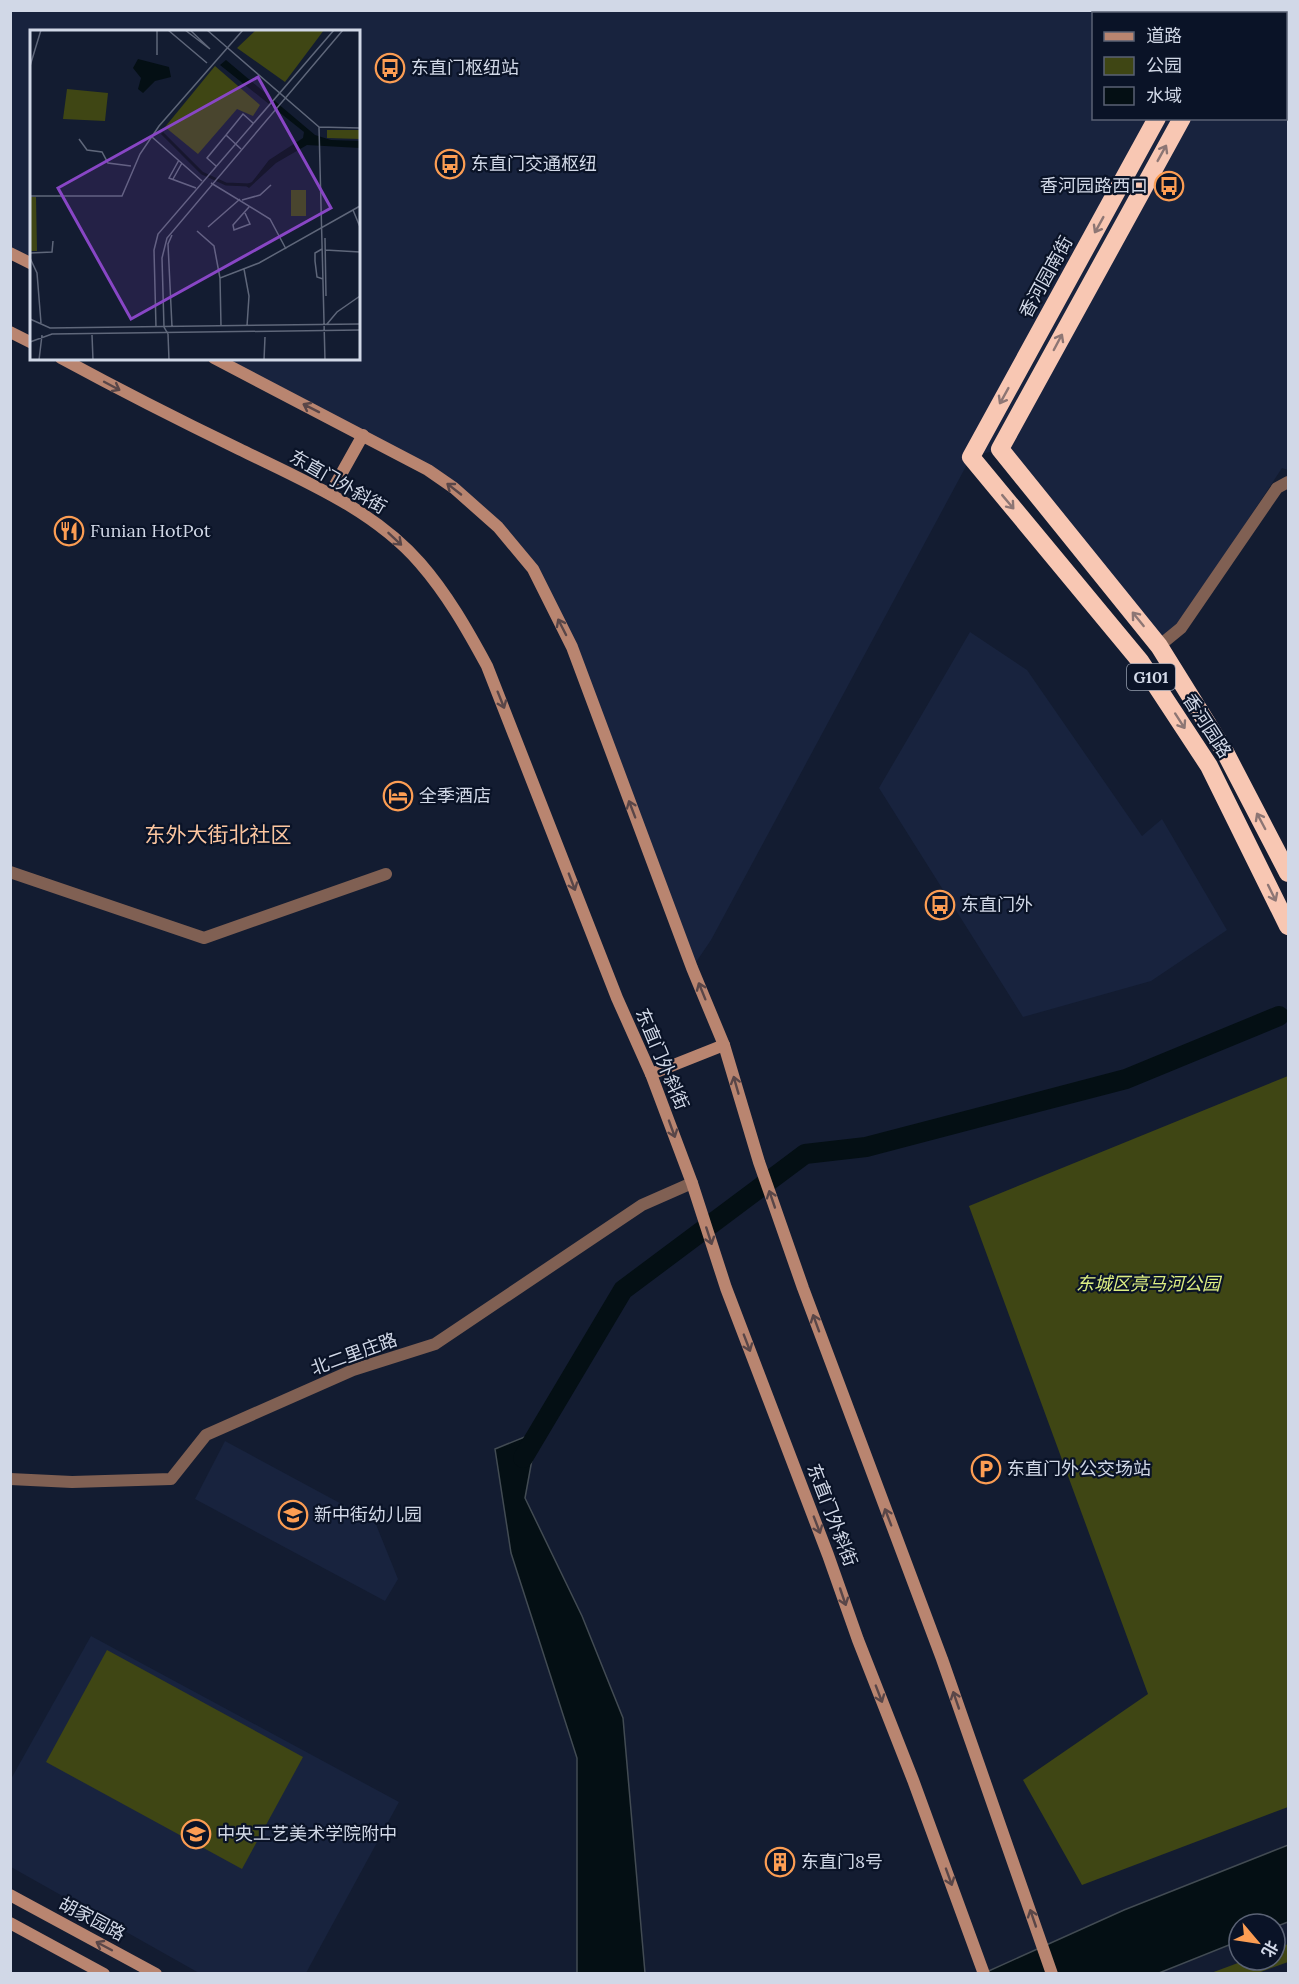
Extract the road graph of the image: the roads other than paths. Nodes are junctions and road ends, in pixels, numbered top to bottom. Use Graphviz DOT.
graph roads {
  1 [pos="1156,120"];
  2 [pos="1181,120"];
  3 [pos="10,253"];
  4 [pos="30,263"];
  5 [pos="10,332"];
  6 [pos="30,342"];
  7 [pos="65,360"];
  8 [pos="218,360"];
  9 [pos="363,435"];
  10 [pos="970,457"];
  11 [pos="1288,482"];
  12 [pos="330,494"];
  13 [pos="1159,646"];
  14 [pos="10,872"];
  15 [pos="1288,873"];
  16 [pos="386,874"];
  17 [pos="1288,926"];
  18 [pos="724,1045"];
  19 [pos="651,1074"];
  20 [pos="692,1183"];
  21 [pos="10,1479"];
  22 [pos="10,1895"];
  23 [pos="10,1923"];
  24 [pos="104,1974"];
  25 [pos="156,1974"];
  26 [pos="984,1974"];
  27 [pos="1052,1974"];
  1 -- 10 [label="highway, 香河园南街 / G101, one-way"];
  13 -- 2 [label="highway, 香河园路 / G101, one-way"];
  3 -- 4 [label="main road"];
  5 -- 6 [label="main road"];
  7 -- 12 [label="main road, 东直门外斜街, one-way"];
  9 -- 8 [label="main road, one-way"];
  9 -- 12 [label="main road"];
  18 -- 9 [label="main road, one-way"];
  10 -- 17 [label="highway, 香河园路 / G101, one-way"];
  11 -- 13 [label="street"];
  12 -- 19 [label="main road, 东直门外斜街, one-way"];
  15 -- 13 [label="highway, 香河园路 / G101, one-way"];
  14 -- 16 [label="street"];
  18 -- 19 [label="main road"];
  27 -- 18 [label="main road, one-way"];
  19 -- 20 [label="main road, 东直门外斜街, one-way"];
  20 -- 21 [label="street, 北二里庄路"];
  20 -- 26 [label="main road, 东直门外斜街, one-way"];
  25 -- 22 [label="main road, 胡家园路, one-way"];
  23 -- 24 [label="main road"];
}
